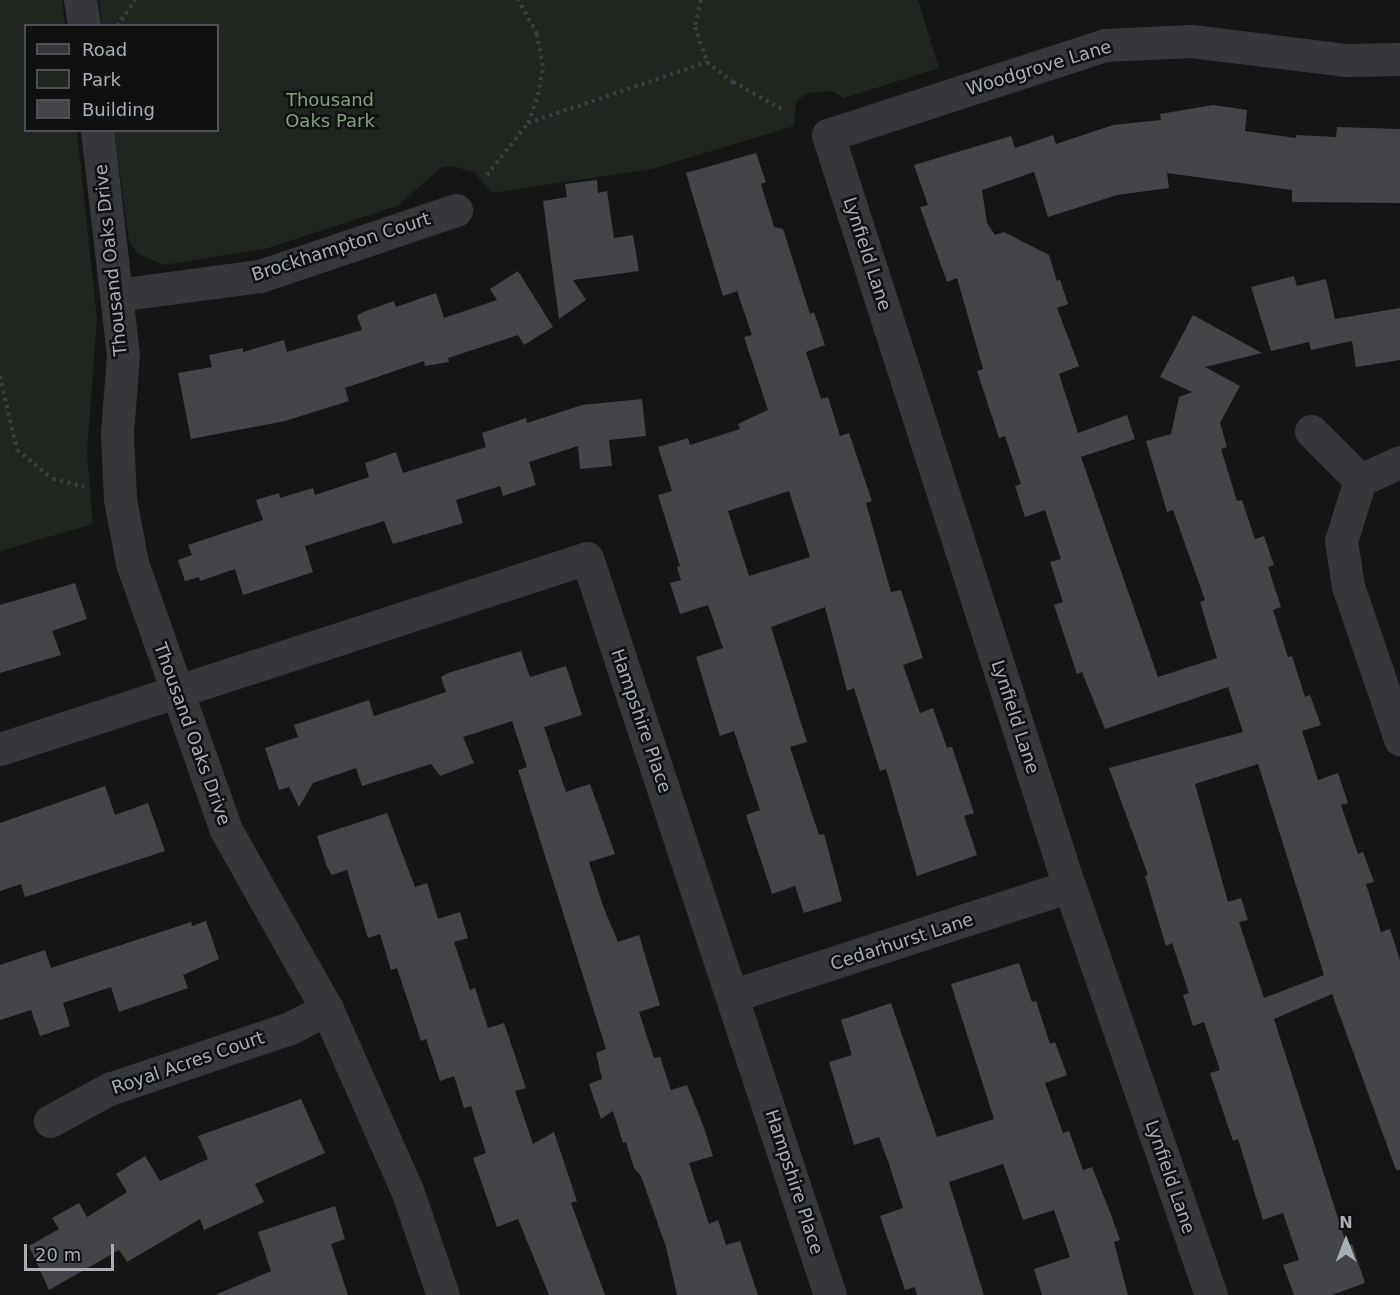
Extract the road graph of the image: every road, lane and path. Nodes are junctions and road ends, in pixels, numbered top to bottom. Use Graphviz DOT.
graph roads {
  1 [pos="80,0"];
  2 [pos="135,0"];
  3 [pos="518,0"];
  4 [pos="701,0"];
  5 [pos="84,24"];
  6 [pos="118,24"];
  7 [pos="1400,59"];
  8 [pos="707,62"];
  9 [pos="783,110"];
  10 [pos="528,123"];
  11 [pos="97,132"];
  12 [pos="828,135"];
  13 [pos="487,175"];
  14 [pos="456,210"];
  15 [pos="117,295"];
  16 [pos="0,376"];
  17 [pos="1311,431"];
  18 [pos="1400,462"];
  19 [pos="1360,480"];
  20 [pos="84,487"];
  21 [pos="175,691"];
  22 [pos="1400,739"];
  23 [pos="0,749"];
  24 [pos="1069,886"];
  25 [pos="734,995"];
  26 [pos="327,1009"];
  27 [pos="50,1120"];
  28 [pos="443,1295"];
  29 [pos="830,1295"];
  30 [pos="1211,1295"];
  1 -- 5 [label="street"];
  2 -- 6 [label="path"];
  3 -- 10 [label="path"];
  4 -- 8 [label="path"];
  7 -- 12 [label="street, Woodgrove Lane"];
  8 -- 9 [label="path"];
  8 -- 10 [label="path"];
  10 -- 13 [label="path"];
  11 -- 15 [label="street, Thousand Oaks Drive"];
  12 -- 24 [label="street, Lynfield Lane"];
  14 -- 15 [label="street, Brockhampton Court"];
  15 -- 21 [label="street, Thousand Oaks Drive"];
  16 -- 20 [label="path"];
  17 -- 19 [label="street"];
  18 -- 19 [label="street"];
  19 -- 22 [label="street"];
  21 -- 23 [label="street"];
  21 -- 25 [label="street, Hampshire Place"];
  21 -- 26 [label="street, Thousand Oaks Drive"];
  24 -- 25 [label="street, Cedarhurst Lane"];
  24 -- 30 [label="street, Lynfield Lane"];
  25 -- 29 [label="street, Hampshire Place"];
  26 -- 27 [label="street, Royal Acres Court"];
  26 -- 28 [label="street, Thousand Oaks Drive"];
}
